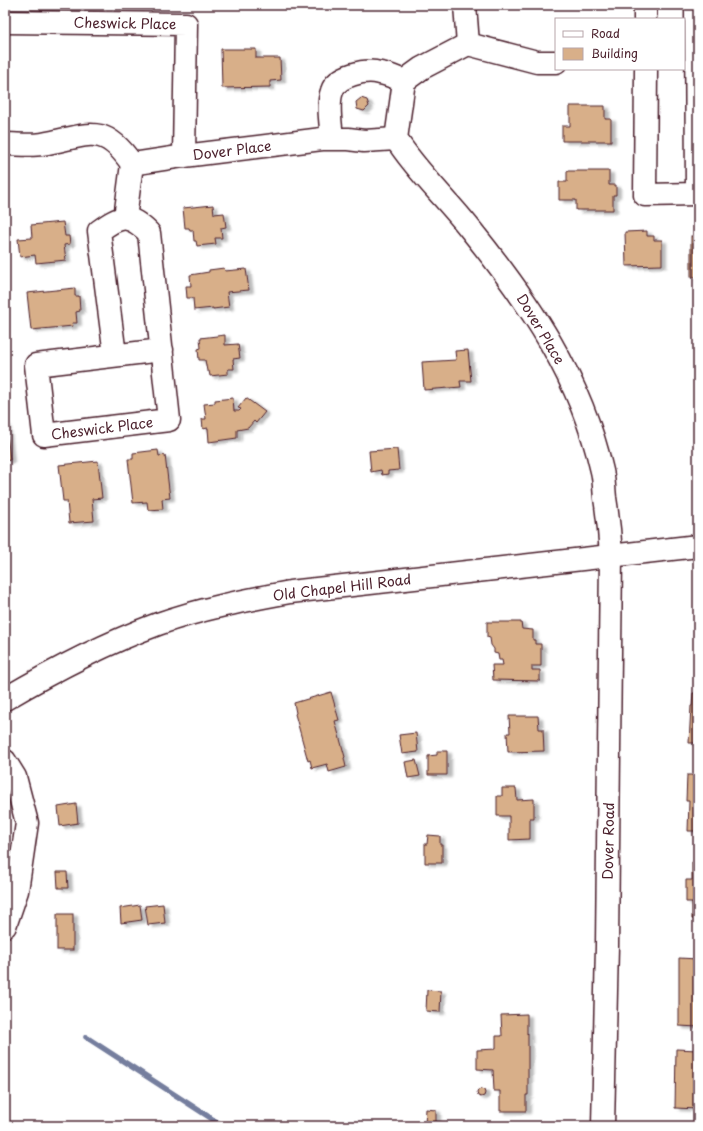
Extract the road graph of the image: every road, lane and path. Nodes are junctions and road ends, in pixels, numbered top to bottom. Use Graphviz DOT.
graph roads {
  1 [pos="465,5"];
  2 [pos="645,5"];
  3 [pos="696,5"];
  4 [pos="645,18"];
  5 [pos="5,22"];
  6 [pos="468,44"];
  7 [pos="690,51"];
  8 [pos="555,62"];
  9 [pos="646,70"];
  10 [pos="404,81"];
  11 [pos="332,138"];
  12 [pos="396,138"];
  13 [pos="5,144"];
  14 [pos="184,156"];
  15 [pos="132,164"];
  16 [pos="125,218"];
  17 [pos="162,350"];
  18 [pos="115,355"];
  19 [pos="698,546"];
  20 [pos="611,555"];
  21 [pos="5,698"];
  22 [pos="5,762"];
  23 [pos="5,926"];
  24 [pos="603,1126"];
  1 -- 6 [label="street"];
  2 -- 4 [label="street"];
  3 -- 7 [label="street"];
  5 -- 14 [label="street, Cheswick Place"];
  6 -- 8 [label="street"];
  6 -- 10 [label="street"];
  7 -- 9 [label="street"];
  10 -- 11 [label="street"];
  10 -- 12 [label="street"];
  11 -- 12 [label="street, Dover Place"];
  11 -- 14 [label="street, Dover Place"];
  12 -- 20 [label="street, Dover Place"];
  13 -- 15 [label="street"];
  14 -- 15 [label="street, Dover Place"];
  15 -- 16 [label="street"];
  16 -- 17 [label="street, Cheswick Place"];
  16 -- 18 [label="street"];
  17 -- 18 [label="street, Cheswick Place"];
  17 -- 18 [label="street, Cheswick Place"];
  19 -- 20 [label="street, Old Chapel Hill Road"];
  20 -- 21 [label="street, Old Chapel Hill Road"];
  20 -- 24 [label="street, Dover Road"];
  22 -- 23 [label="street"];
}
